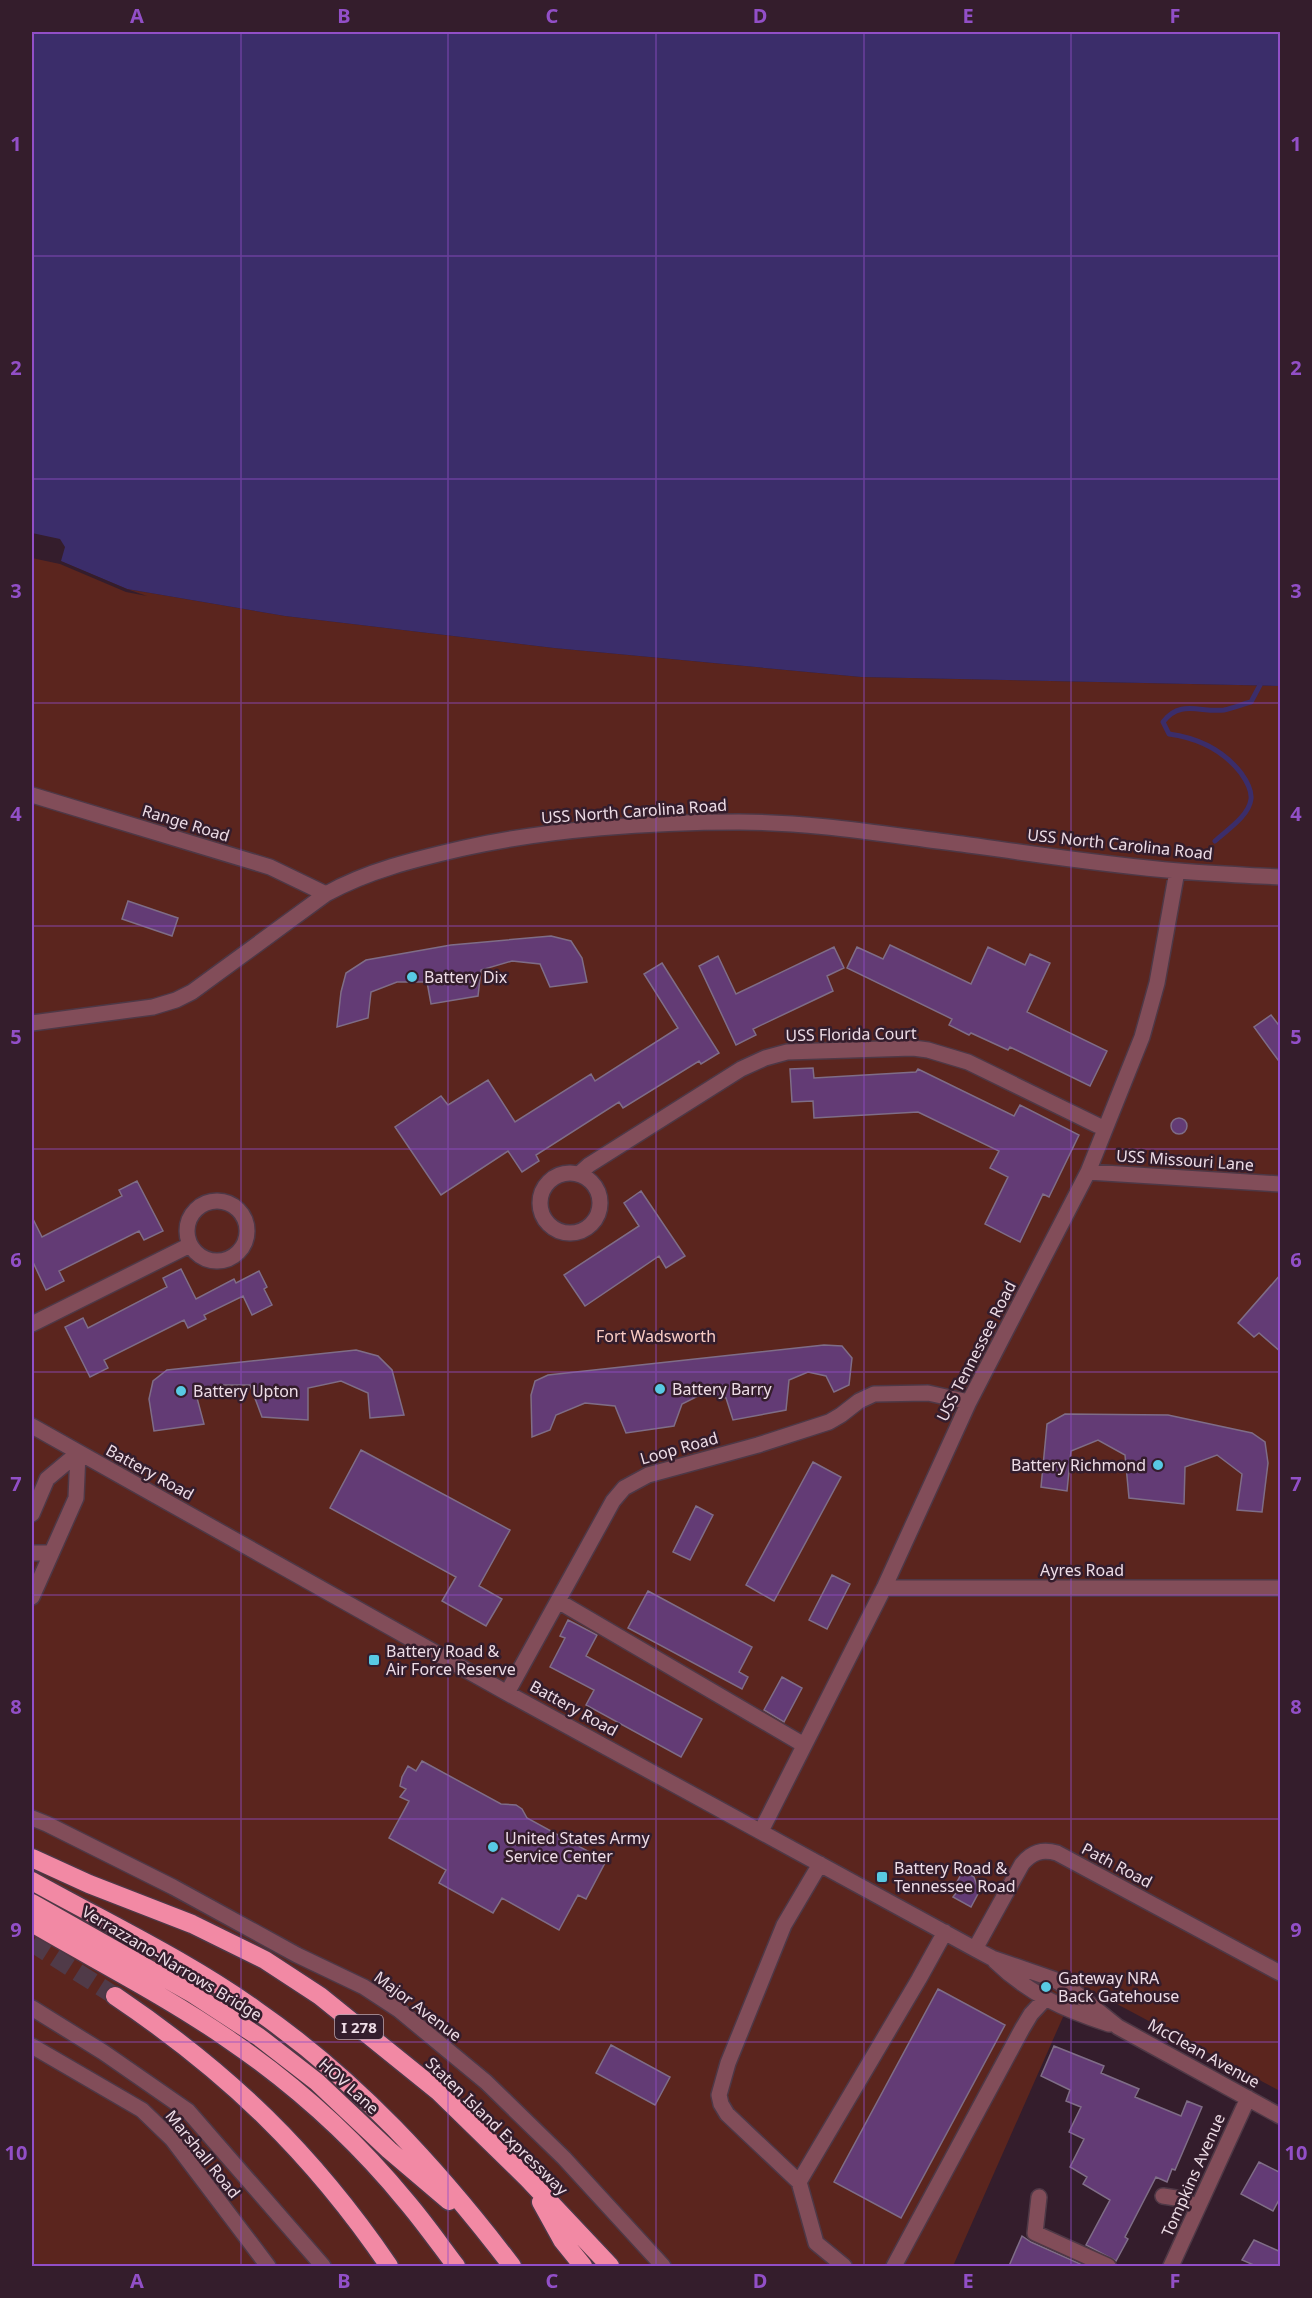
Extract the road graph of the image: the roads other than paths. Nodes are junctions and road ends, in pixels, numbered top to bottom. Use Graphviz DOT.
graph roads {
  1 [pos="32,795"];
  2 [pos="1177,871"];
  3 [pos="1281,877"];
  4 [pos="326,894"];
  5 [pos="32,1023"];
  6 [pos="1105,1129"];
  7 [pos="1088,1172"];
  8 [pos="579,1174"];
  9 [pos="1281,1184"];
  10 [pos="190,1245"];
  11 [pos="32,1324"];
  12 [pos="969,1402"];
  13 [pos="32,1426"];
  14 [pos="78,1453"];
  15 [pos="32,1514"];
  16 [pos="32,1553"];
  17 [pos="50,1553"];
  18 [pos="885,1588"];
  19 [pos="1281,1588"];
  20 [pos="32,1597"];
  21 [pos="558,1601"];
  22 [pos="507,1693"];
  23 [pos="804,1745"];
  24 [pos="32,1818"];
  25 [pos="761,1831"];
  26 [pos="32,1858"];
  27 [pos="820,1864"];
  28 [pos="32,1881"];
  29 [pos="32,1903"];
  30 [pos="32,1923"];
  31 [pos="945,1932"];
  32 [pos="975,1949"];
  33 [pos="992,1958"];
  34 [pos="1281,1973"];
  35 [pos="1053,1979"];
  36 [pos="115,1996"];
  37 [pos="1045,1999"];
  38 [pos="32,2008"];
  39 [pos="1118,2026"];
  40 [pos="32,2046"];
  41 [pos="291,2060"];
  42 [pos="1248,2098"];
  43 [pos="1281,2116"];
  44 [pos="380,2141"];
  45 [pos="528,2179"];
  46 [pos="799,2182"];
  47 [pos="1163,2196"];
  48 [pos="1039,2197"];
  49 [pos="1198,2207"];
  50 [pos="494,2242"];
  51 [pos="268,2266"];
  52 [pos="323,2266"];
  53 [pos="389,2266"];
  54 [pos="457,2266"];
  55 [pos="513,2266"];
  56 [pos="583,2266"];
  57 [pos="610,2266"];
  58 [pos="663,2266"];
  59 [pos="844,2266"];
  60 [pos="894,2266"];
  61 [pos="1108,2266"];
  62 [pos="1171,2266"];
  1 -- 4 [label="street, Range Road"];
  2 -- 3 [label="street, USS North Carolina Road"];
  2 -- 4 [label="street, USS North Carolina Road"];
  2 -- 6 [label="street, USS Tennessee Road"];
  4 -- 5 [label="street, USS North Carolina Road"];
  6 -- 7 [label="street, USS Tennessee Road"];
  6 -- 8 [label="street, USS Florida Court"];
  7 -- 9 [label="street, USS Missouri Lane"];
  7 -- 12 [label="street, USS Tennessee Road"];
  8 -- 8 [label="street, USS Florida Court"];
  10 -- 10 [label="street"];
  10 -- 11 [label="street"];
  12 -- 18 [label="street, USS Tennessee Road"];
  12 -- 21 [label="street, Loop Road"];
  13 -- 14 [label="street, Battery Road"];
  14 -- 15 [label="street"];
  14 -- 17 [label="street"];
  14 -- 22 [label="street, Battery Road"];
  16 -- 17 [label="street"];
  17 -- 20 [label="street"];
  18 -- 19 [label="street, Ayres Road"];
  18 -- 23 [label="street, USS Tennessee Road"];
  21 -- 22 [label="street, Loop Road"];
  21 -- 23 [label="street"];
  22 -- 25 [label="street, Battery Road"];
  23 -- 25 [label="street, USS Tennessee Road"];
  24 -- 58 [label="street, Major Avenue"];
  25 -- 27 [label="street, Battery Road"];
  26 -- 45 [label="highway, Staten Island Expressway / I 278"];
  27 -- 31 [label="street, Battery Road"];
  27 -- 46 [label="street"];
  28 -- 50 [label="highway, I 278"];
  29 -- 41 [label="highway, Verrazzano-Narrows Bridge"];
  30 -- 54 [label="highway, Verrazzano-Narrows Bridge"];
  31 -- 32 [label="street, Battery Road"];
  31 -- 46 [label="street"];
  32 -- 33 [label="street, Battery Road"];
  32 -- 34 [label="street, Path Road"];
  33 -- 35 [label="street, Battery Road"];
  33 -- 37 [label="street, Battery Road"];
  35 -- 39 [label="street, McClean Avenue"];
  36 -- 53 [label="highway"];
  37 -- 39 [label="street, Battery Road"];
  37 -- 60 [label="street"];
  38 -- 52 [label="street"];
  39 -- 42 [label="street, McClean Avenue"];
  40 -- 51 [label="street, Marshall Road"];
  41 -- 44 [label="highway, HOV Lane"];
  42 -- 43 [label="street, McClean Avenue"];
  42 -- 49 [label="street, Tompkins Avenue"];
  44 -- 50 [label="highway"];
  44 -- 54 [label="highway"];
  45 -- 56 [label="highway"];
  45 -- 57 [label="highway, Staten Island Expressway / I 278"];
  46 -- 59 [label="street"];
  47 -- 49 [label="street"];
  48 -- 61 [label="street"];
  49 -- 62 [label="street, Tompkins Avenue"];
  50 -- 55 [label="highway"];
}
